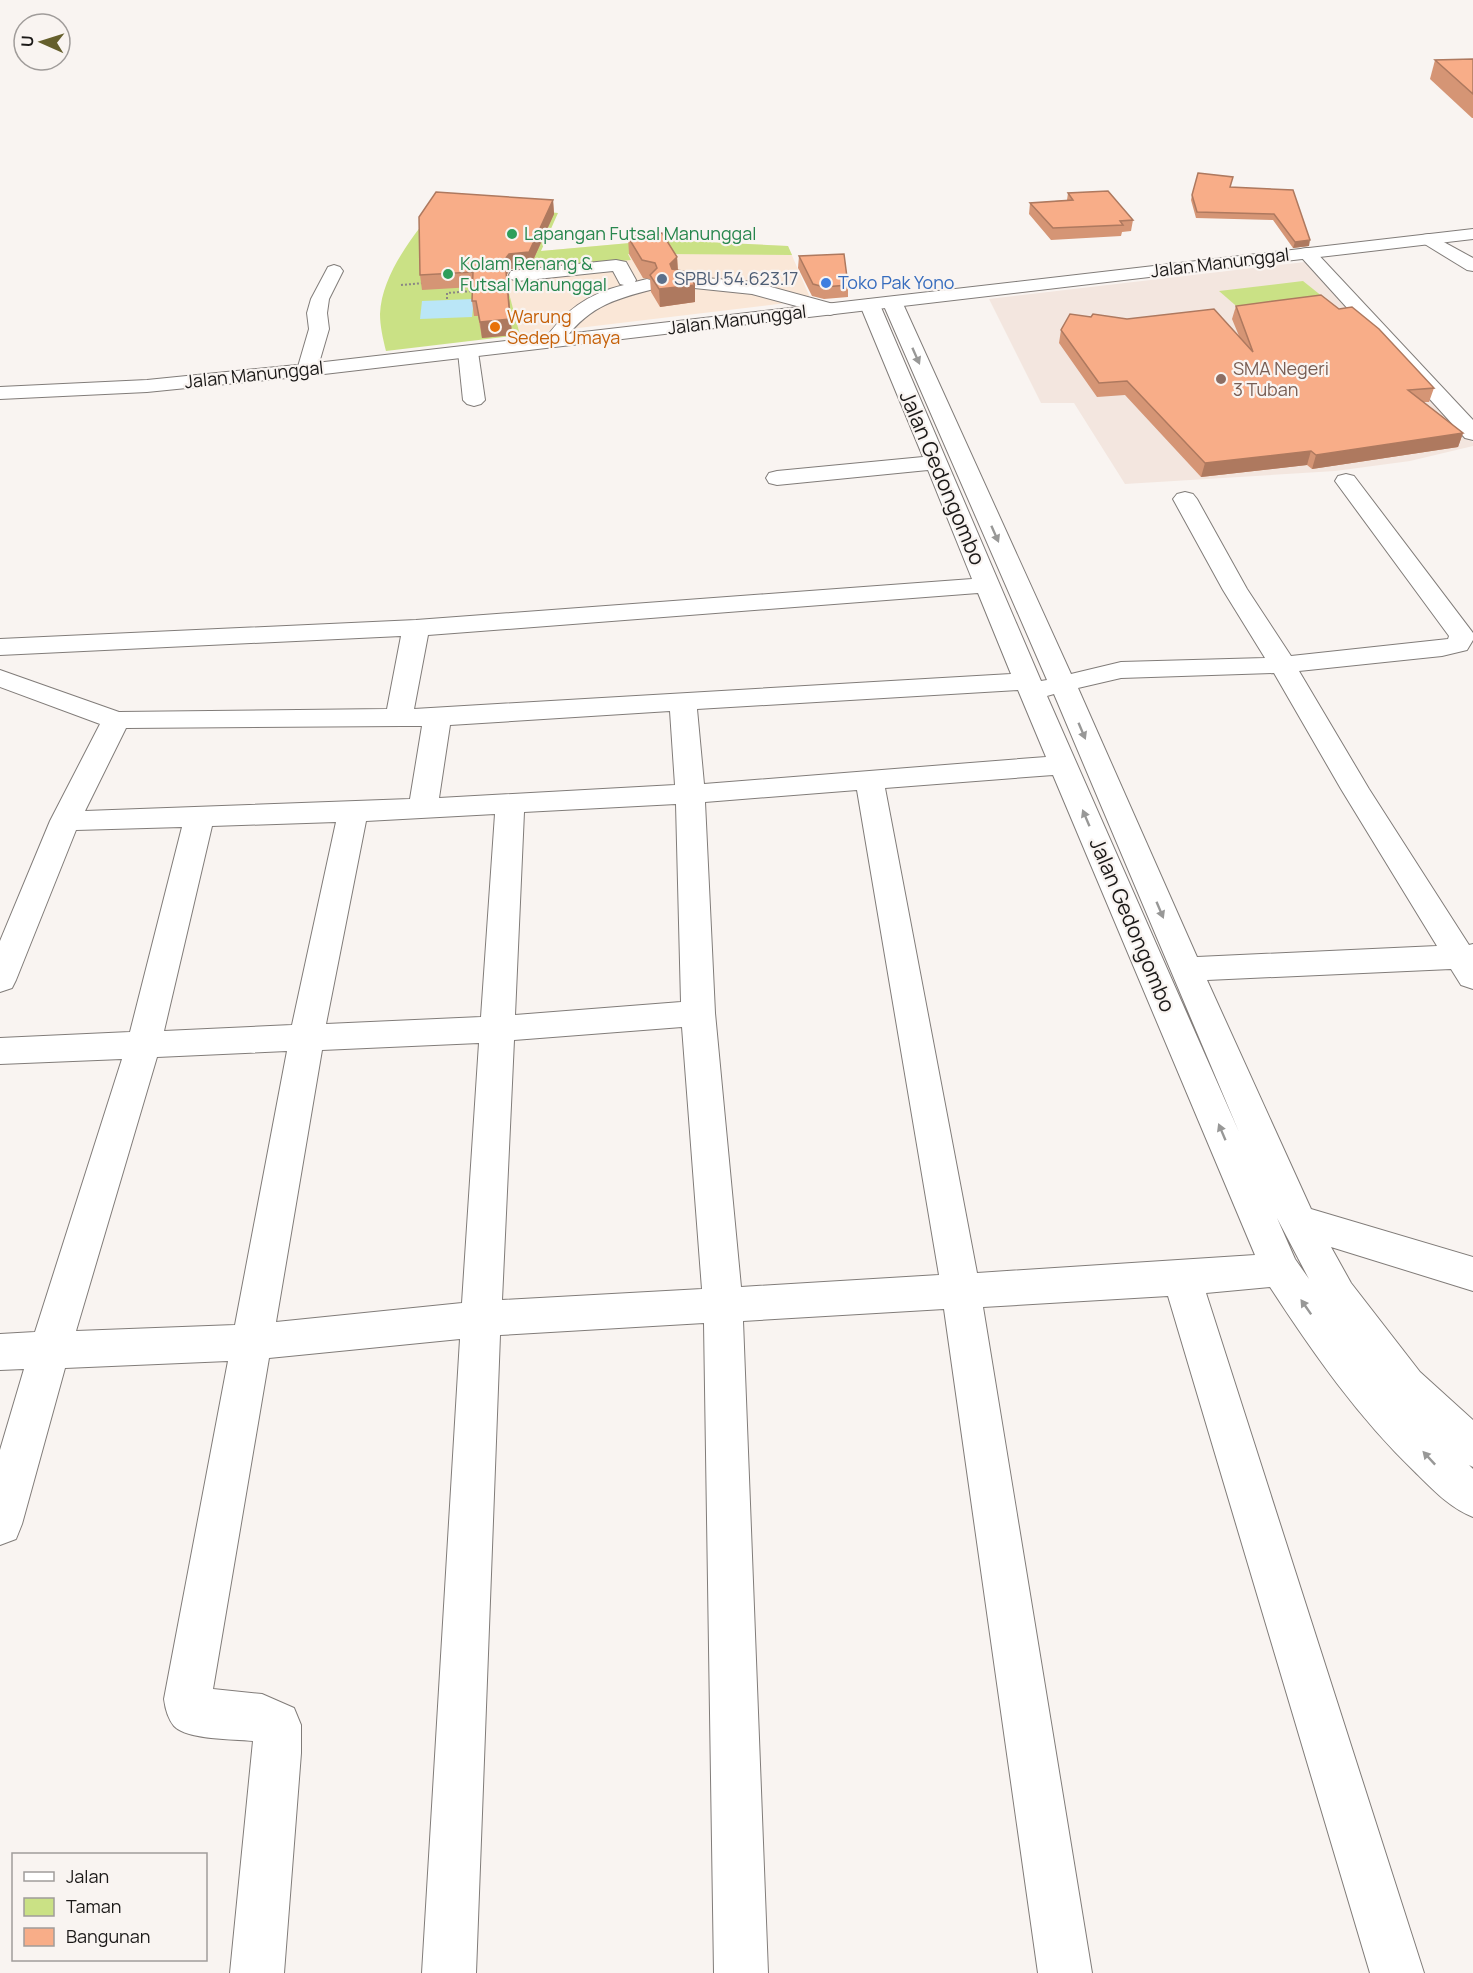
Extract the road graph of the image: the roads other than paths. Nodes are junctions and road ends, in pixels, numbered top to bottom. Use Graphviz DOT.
graph roads {
  1 [pos="1473,234"];
  2 [pos="1429,239"];
  3 [pos="1307,253"];
  4 [pos="1472,264"];
  5 [pos="334,271"];
  6 [pos="518,275"];
  7 [pos="682,282"];
  8 [pos="881,303"];
  9 [pos="830,309"];
  10 [pos="553,342"];
  11 [pos="468,352"];
  12 [pos="308,370"];
  13 [pos="0,393"];
  14 [pos="474,400"];
  15 [pos="1473,433"];
  16 [pos="935,463"];
  17 [pos="777,478"];
  18 [pos="1346,481"];
  19 [pos="1185,499"];
  20 [pos="986,585"];
  21 [pos="416,628"];
  22 [pos="0,647"];
  23 [pos="1283,665"];
  24 [pos="0,678"];
  25 [pos="1030,686"];
  26 [pos="1063,686"];
  27 [pos="683,701"];
  28 [pos="437,717"];
  29 [pos="399,718"];
  30 [pos="116,720"];
  31 [pos="1063,765"];
  32 [pos="869,779"];
  33 [pos="690,794"];
  34 [pos="510,803"];
  35 [pos="423,808"];
  36 [pos="353,812"];
  37 [pos="199,817"];
  38 [pos="64,821"];
  39 [pos="1468,963"];
  40 [pos="1185,969"];
  41 [pos="0,980"];
  42 [pos="698,1012"];
  43 [pos="498,1029"];
  44 [pos="307,1036"];
  45 [pos="144,1043"];
  46 [pos="0,1051"];
  47 [pos="1298,1221"];
  48 [pos="1280,1269"];
  49 [pos="1473,1274"];
  50 [pos="1182,1278"];
  51 [pos="961,1290"];
  52 [pos="723,1306"];
  53 [pos="481,1319"];
  54 [pos="253,1342"];
  55 [pos="50,1349"];
  56 [pos="0,1352"];
  57 [pos="1473,1447"];
  58 [pos="1473,1496"];
  59 [pos="0,1524"];
  60 [pos="257,1973"];
  61 [pos="449,1973"];
  62 [pos="741,1973"];
  63 [pos="1065,1973"];
  64 [pos="1397,1973"];
  1 -- 2 [label="main road, Jalan Manunggal"];
  2 -- 3 [label="main road, Jalan Manunggal"];
  2 -- 4 [label="main road"];
  3 -- 8 [label="main road, Jalan Manunggal"];
  3 -- 15 [label="main road"];
  5 -- 12 [label="main road"];
  6 -- 10 [label="main road"];
  7 -- 9 [label="main road"];
  8 -- 9 [label="main road, Jalan Manunggal"];
  8 -- 16 [label="main road, Jalan Gedongombo"];
  8 -- 26 [label="main road, Jalan Gedongombo, one-way"];
  9 -- 10 [label="main road, Jalan Manunggal"];
  10 -- 11 [label="main road, Jalan Manunggal"];
  11 -- 12 [label="main road, Jalan Manunggal"];
  11 -- 14 [label="main road"];
  12 -- 13 [label="main road, Jalan Manunggal"];
  16 -- 17 [label="main road"];
  16 -- 20 [label="main road, Jalan Gedongombo"];
  18 -- 23 [label="main road"];
  19 -- 23 [label="main road"];
  20 -- 21 [label="main road"];
  20 -- 25 [label="main road, Jalan Gedongombo"];
  21 -- 22 [label="main road"];
  21 -- 29 [label="main road"];
  23 -- 26 [label="main road"];
  23 -- 39 [label="main road"];
  24 -- 30 [label="main road"];
  25 -- 26 [label="main road"];
  25 -- 27 [label="main road"];
  25 -- 31 [label="main road, Jalan Gedongombo"];
  26 -- 40 [label="main road, Jalan Gedongombo, one-way"];
  27 -- 28 [label="main road"];
  27 -- 33 [label="main road"];
  28 -- 29 [label="main road"];
  28 -- 35 [label="main road"];
  29 -- 30 [label="main road"];
  30 -- 38 [label="main road"];
  31 -- 32 [label="main road"];
  48 -- 31 [label="main road, Jalan Gedongombo, one-way"];
  32 -- 33 [label="main road"];
  32 -- 51 [label="main road"];
  33 -- 34 [label="main road"];
  33 -- 42 [label="main road"];
  34 -- 35 [label="main road"];
  34 -- 43 [label="main road"];
  35 -- 36 [label="main road"];
  36 -- 37 [label="main road"];
  36 -- 44 [label="main road"];
  37 -- 38 [label="main road"];
  37 -- 45 [label="main road"];
  38 -- 41 [label="main road"];
  39 -- 40 [label="main road"];
  40 -- 47 [label="main road, Jalan Gedongombo"];
  42 -- 43 [label="main road"];
  42 -- 52 [label="main road"];
  43 -- 44 [label="main road"];
  43 -- 53 [label="main road"];
  44 -- 45 [label="main road"];
  44 -- 54 [label="main road"];
  45 -- 46 [label="main road"];
  45 -- 55 [label="main road"];
  47 -- 49 [label="main road"];
  47 -- 57 [label="main road, Jalan Gedongombo"];
  48 -- 50 [label="main road"];
  58 -- 48 [label="main road, Jalan Gedongombo, one-way"];
  50 -- 51 [label="main road"];
  50 -- 64 [label="main road"];
  51 -- 52 [label="main road"];
  51 -- 63 [label="main road"];
  52 -- 53 [label="main road"];
  52 -- 62 [label="main road"];
  53 -- 54 [label="main road"];
  53 -- 61 [label="main road"];
  54 -- 55 [label="main road"];
  54 -- 60 [label="main road"];
  55 -- 56 [label="main road"];
  55 -- 59 [label="main road"];
}
